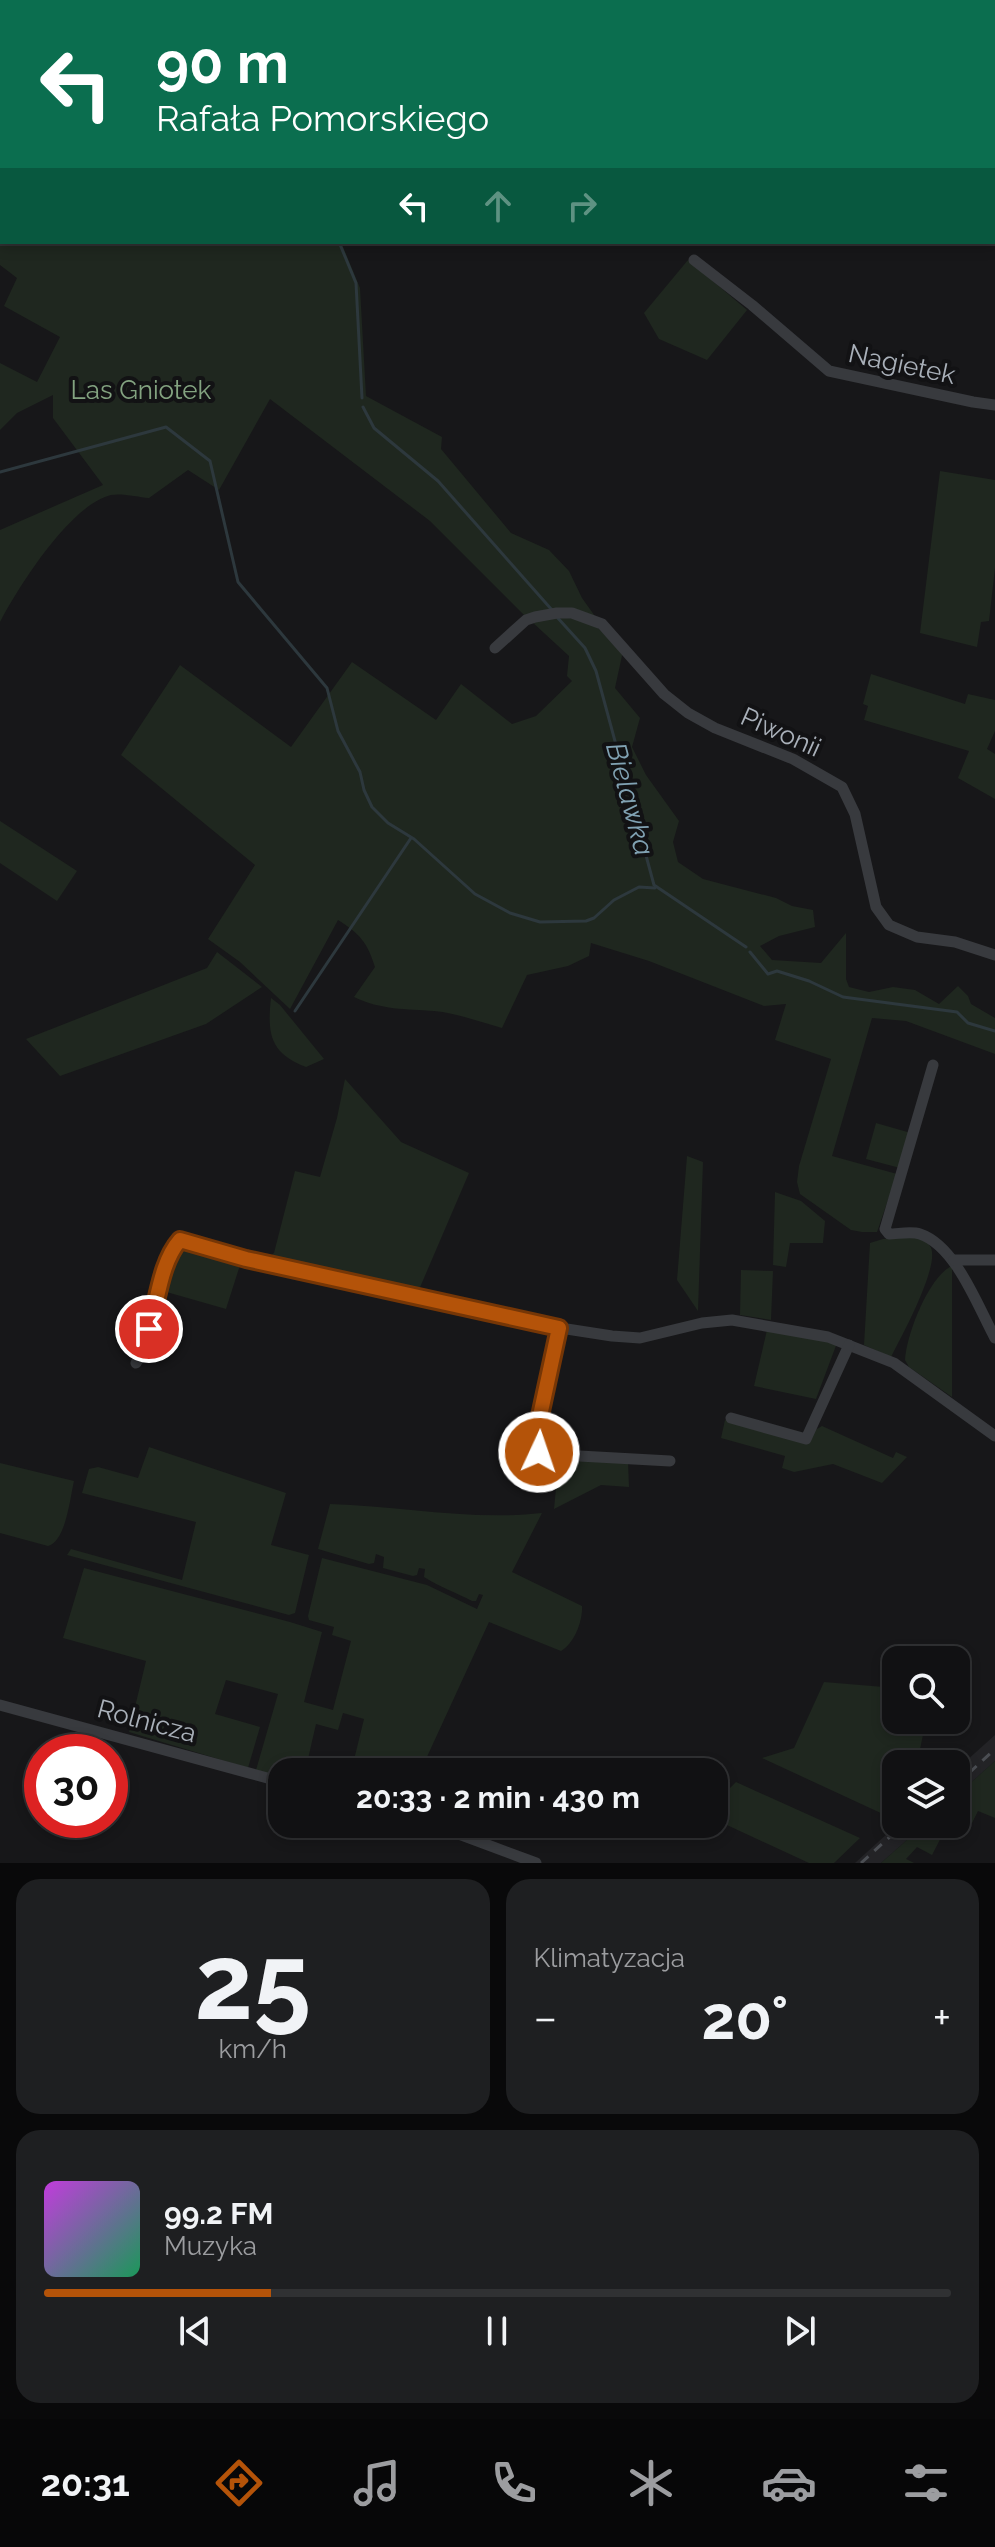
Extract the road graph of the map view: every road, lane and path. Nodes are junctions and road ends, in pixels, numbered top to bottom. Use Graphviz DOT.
graph roads {
  1 [pos="694,260"];
  2 [pos="995,405"];
  3 [pos="495,648"];
  4 [pos="995,955"];
  5 [pos="933,1065"];
  6 [pos="954,1260"];
  7 [pos="995,1260"];
  8 [pos="559,1328"];
  9 [pos="995,1338"];
  10 [pos="849,1345"];
  11 [pos="136,1363"];
  12 [pos="731,1418"];
  13 [pos="995,1436"];
  14 [pos="670,1461"];
  15 [pos="0,1705"];
  16 [pos="268,1778"];
  17 [pos="469,1838"];
  18 [pos="536,1863"];
  1 -- 2 [label="street, Nagietek"];
  3 -- 4 [label="street, Piwonii"];
  5 -- 6 [label="street"];
  6 -- 7 [label="street"];
  6 -- 9 [label="street"];
  8 -- 10 [label="street"];
  8 -- 11 [label="street"];
  8 -- 14 [label="street"];
  10 -- 12 [label="street"];
  10 -- 13 [label="street"];
  15 -- 16 [label="street, Rolnicza"];
  17 -- 18 [label="street"];
}
